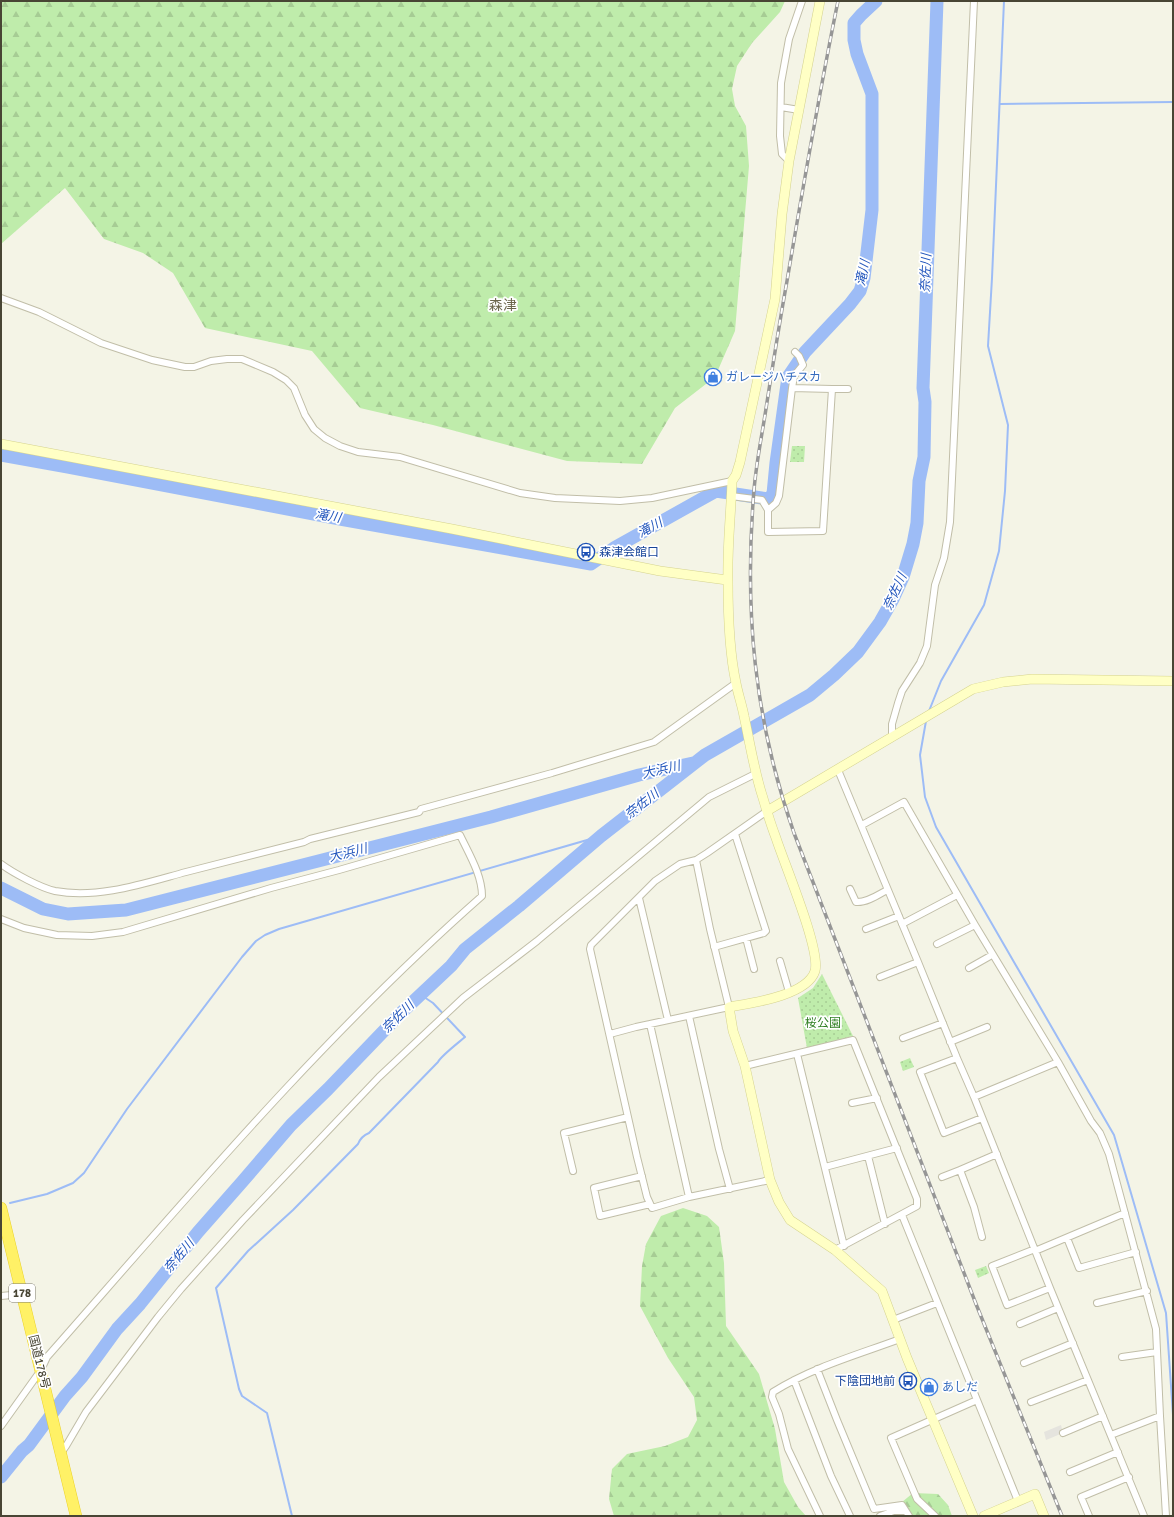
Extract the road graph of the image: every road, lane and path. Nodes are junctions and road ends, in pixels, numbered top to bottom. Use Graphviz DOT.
graph roads {
  1 [pos="802,1"];
  2 [pos="820,1"];
  3 [pos="974,1"];
  4 [pos="781,107"];
  5 [pos="799,110"];
  6 [pos="789,161"];
  7 [pos="1,298"];
  8 [pos="795,352"];
  9 [pos="792,388"];
  10 [pos="832,388"];
  11 [pos="848,388"];
  12 [pos="1,444"];
  13 [pos="732,481"];
  14 [pos="731,496"];
  15 [pos="768,510"];
  16 [pos="728,580"];
  17 [pos="1173,681"];
  18 [pos="736,683"];
  19 [pos="892,737"];
  20 [pos="838,770"];
  21 [pos="755,774"];
  22 [pos="767,811"];
  23 [pos="862,825"];
  24 [pos="735,834"];
  25 [pos="696,860"];
  26 [pos="1,864"];
  27 [pos="850,889"];
  28 [pos="887,890"];
  29 [pos="957,895"];
  30 [pos="639,898"];
  31 [pos="899,916"];
  32 [pos="1,919"];
  33 [pos="902,924"];
  34 [pos="975,925"];
  35 [pos="866,930"];
  36 [pos="746,938"];
  37 [pos="937,944"];
  38 [pos="714,947"];
  39 [pos="992,955"];
  40 [pos="780,961"];
  41 [pos="918,962"];
  42 [pos="970,968"];
  43 [pos="754,969"];
  44 [pos="880,977"];
  45 [pos="789,992"];
  46 [pos="729,1007"];
  47 [pos="689,1016"];
  48 [pos="668,1020"];
  49 [pos="943,1022"];
  50 [pos="650,1024"];
  51 [pos="987,1027"];
  52 [pos="610,1034"];
  53 [pos="903,1038"];
  54 [pos="950,1042"];
  55 [pos="797,1054"];
  56 [pos="957,1058"];
  57 [pos="1058,1062"];
  58 [pos="744,1066"];
  59 [pos="974,1097"];
  60 [pos="876,1098"];
  61 [pos="852,1103"];
  62 [pos="628,1117"];
  63 [pos="982,1118"];
  64 [pos="897,1148"];
  65 [pos="997,1154"];
  66 [pos="868,1156"];
  67 [pos="825,1167"];
  68 [pos="960,1170"];
  69 [pos="573,1171"];
  70 [pos="642,1176"];
  71 [pos="942,1177"];
  72 [pos="770,1180"];
  73 [pos="730,1189"];
  74 [pos="689,1198"];
  75 [pos="650,1204"];
  76 [pos="1,1212"];
  77 [pos="1125,1213"];
  78 [pos="902,1215"];
  79 [pos="885,1224"];
  80 [pos="982,1237"];
  81 [pos="1066,1238"];
  82 [pos="840,1248"];
  83 [pos="1035,1250"];
  84 [pos="1136,1252"];
  85 [pos="1050,1288"];
  86 [pos="1147,1291"];
  87 [pos="22,1294"];
  88 [pos="1,1296"];
  89 [pos="937,1303"];
  90 [pos="1097,1303"];
  91 [pos="1058,1308"];
  92 [pos="893,1320"];
  93 [pos="1020,1324"];
  94 [pos="900,1339"];
  95 [pos="1073,1343"];
  96 [pos="1157,1352"];
  97 [pos="1122,1357"];
  98 [pos="1024,1363"];
  99 [pos="817,1369"];
  100 [pos="42,1374"];
  101 [pos="794,1380"];
  102 [pos="1088,1380"];
  103 [pos="977,1400"];
  104 [pos="1031,1402"];
  105 [pos="1103,1416"];
  106 [pos="1160,1416"];
  107 [pos="932,1420"];
  108 [pos="1,1426"];
  109 [pos="1063,1433"];
  110 [pos="1111,1435"];
  111 [pos="60,1449"];
  112 [pos="1118,1452"];
  113 [pos="1070,1472"];
  114 [pos="1128,1477"];
  115 [pos="1018,1501"];
  116 [pos="907,1513"];
  117 [pos="76,1516"];
  118 [pos="820,1516"];
  119 [pos="850,1516"];
  120 [pos="880,1516"];
  121 [pos="935,1516"];
  122 [pos="973,1516"];
  123 [pos="984,1516"];
  124 [pos="1044,1516"];
  125 [pos="1089,1516"];
  126 [pos="1144,1516"];
  127 [pos="1166,1516"];
  1 -- 4 [label="street"];
  2 -- 5 [label="street"];
  3 -- 19 [label="street"];
  4 -- 5 [label="street"];
  4 -- 6 [label="street"];
  5 -- 6 [label="street"];
  6 -- 13 [label="street"];
  7 -- 13 [label="street"];
  8 -- 9 [label="street"];
  9 -- 10 [label="street"];
  9 -- 15 [label="street"];
  10 -- 11 [label="street"];
  10 -- 15 [label="street"];
  12 -- 16 [label="street"];
  13 -- 14 [label="street"];
  14 -- 15 [label="street"];
  14 -- 16 [label="street"];
  16 -- 18 [label="street"];
  17 -- 19 [label="street"];
  18 -- 21 [label="street"];
  18 -- 26 [label="street"];
  19 -- 20 [label="street"];
  20 -- 22 [label="street"];
  20 -- 23 [label="street"];
  21 -- 22 [label="street"];
  21 -- 111 [label="street"];
  22 -- 24 [label="street"];
  22 -- 45 [label="street"];
  23 -- 28 [label="street"];
  23 -- 29 [label="street"];
  24 -- 25 [label="street"];
  24 -- 36 [label="street"];
  25 -- 30 [label="street"];
  25 -- 38 [label="street"];
  27 -- 28 [label="street"];
  28 -- 31 [label="street"];
  29 -- 33 [label="street"];
  29 -- 34 [label="street"];
  30 -- 48 [label="street"];
  30 -- 52 [label="street"];
  31 -- 33 [label="street"];
  31 -- 35 [label="street"];
  32 -- 100 [label="street"];
  33 -- 41 [label="street"];
  34 -- 37 [label="street"];
  34 -- 39 [label="street"];
  36 -- 38 [label="street"];
  36 -- 43 [label="street"];
  38 -- 46 [label="street"];
  39 -- 42 [label="street"];
  39 -- 57 [label="street"];
  40 -- 45 [label="street"];
  41 -- 44 [label="street"];
  41 -- 49 [label="street"];
  45 -- 46 [label="street"];
  46 -- 47 [label="street"];
  46 -- 58 [label="street"];
  47 -- 48 [label="street"];
  47 -- 73 [label="street"];
  48 -- 50 [label="street"];
  49 -- 53 [label="street"];
  49 -- 54 [label="street"];
  50 -- 52 [label="street"];
  50 -- 74 [label="street"];
  51 -- 54 [label="street"];
  52 -- 62 [label="street"];
  54 -- 56 [label="street"];
  55 -- 58 [label="street"];
  55 -- 60 [label="street"];
  55 -- 67 [label="street"];
  56 -- 59 [label="street"];
  56 -- 63 [label="street"];
  57 -- 59 [label="street"];
  57 -- 77 [label="street"];
  58 -- 72 [label="street"];
  59 -- 63 [label="street"];
  60 -- 61 [label="street"];
  60 -- 64 [label="street"];
  62 -- 69 [label="street"];
  62 -- 70 [label="street"];
  63 -- 65 [label="street"];
  64 -- 66 [label="street"];
  64 -- 78 [label="street"];
  65 -- 68 [label="street"];
  65 -- 83 [label="street"];
  66 -- 67 [label="street"];
  66 -- 79 [label="street"];
  67 -- 82 [label="street"];
  68 -- 71 [label="street"];
  68 -- 80 [label="street"];
  70 -- 75 [label="street"];
  70 -- 75 [label="street"];
  72 -- 73 [label="street"];
  72 -- 82 [label="street"];
  73 -- 74 [label="street"];
  74 -- 75 [label="street"];
  76 -- 87 [label="highway, 国道178号 / 178"];
  77 -- 81 [label="street"];
  77 -- 84 [label="street"];
  78 -- 79 [label="street"];
  78 -- 89 [label="street"];
  79 -- 82 [label="street"];
  81 -- 83 [label="street"];
  81 -- 84 [label="street"];
  82 -- 92 [label="street"];
  83 -- 85 [label="street"];
  83 -- 85 [label="street"];
  84 -- 86 [label="street"];
  85 -- 91 [label="street"];
  86 -- 90 [label="street"];
  86 -- 96 [label="street"];
  87 -- 88 [label="street"];
  87 -- 100 [label="highway, 国道178号 / 178"];
  89 -- 92 [label="street"];
  89 -- 103 [label="street"];
  91 -- 93 [label="street"];
  91 -- 95 [label="street"];
  92 -- 94 [label="street"];
  94 -- 99 [label="street"];
  94 -- 107 [label="street"];
  95 -- 98 [label="street"];
  95 -- 102 [label="street"];
  96 -- 97 [label="street"];
  96 -- 106 [label="street"];
  99 -- 101 [label="street"];
  99 -- 116 [label="street"];
  100 -- 108 [label="street"];
  100 -- 111 [label="highway, 国道178号 / 178"];
  101 -- 118 [label="street"];
  101 -- 119 [label="street"];
  102 -- 104 [label="street"];
  102 -- 105 [label="street"];
  103 -- 107 [label="street"];
  103 -- 115 [label="street"];
  105 -- 109 [label="street"];
  105 -- 110 [label="street"];
  106 -- 110 [label="street"];
  106 -- 127 [label="street"];
  107 -- 121 [label="street"];
  107 -- 122 [label="street"];
  110 -- 112 [label="street"];
  111 -- 117 [label="highway, 国道178号 / 178"];
  112 -- 113 [label="street"];
  112 -- 114 [label="street"];
  114 -- 125 [label="street"];
  114 -- 126 [label="street"];
  115 -- 123 [label="street"];
  115 -- 124 [label="street"];
  116 -- 120 [label="street"];
}
